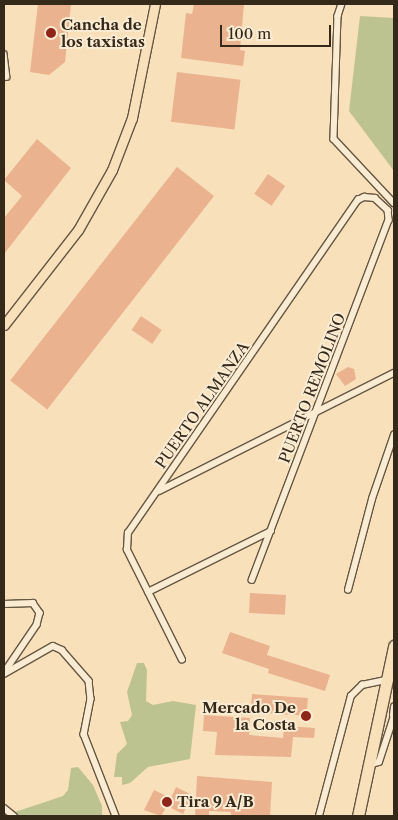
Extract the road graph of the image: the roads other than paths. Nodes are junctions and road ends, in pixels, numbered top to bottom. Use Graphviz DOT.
graph roads {
  1 [pos="155,4"];
  2 [pos="342,4"];
  3 [pos="4,54"];
  4 [pos="6,77"];
  5 [pos="394,203"];
  6 [pos="384,205"];
  7 [pos="4,325"];
  8 [pos="394,373"];
  9 [pos="316,412"];
  10 [pos="394,435"];
  11 [pos="157,492"];
  12 [pos="271,530"];
  13 [pos="252,580"];
  14 [pos="348,590"];
  15 [pos="148,592"];
  16 [pos="4,604"];
  17 [pos="394,646"];
  18 [pos="182,660"];
  19 [pos="4,674"];
  20 [pos="386,680"];
  21 [pos="394,707"];
  22 [pos="393,715"];
  23 [pos="368,765"];
  24 [pos="4,808"];
  25 [pos="14,816"];
  26 [pos="116,816"];
  27 [pos="319,816"];
  28 [pos="358,816"];
  1 -- 7 [label="main road"];
  2 -- 5 [label="street"];
  3 -- 4 [label="street"];
  6 -- 9 [label="street, PUERTO REMOLINO"];
  6 -- 11 [label="street, PUERTO ALMANZA"];
  8 -- 9 [label="street"];
  9 -- 11 [label="street"];
  9 -- 12 [label="street, PUERTO REMOLINO"];
  10 -- 14 [label="street"];
  11 -- 15 [label="street, PUERTO ALMANZA"];
  12 -- 13 [label="street, PUERTO REMOLINO"];
  12 -- 15 [label="street"];
  15 -- 18 [label="street, PUERTO ALMANZA"];
  16 -- 19 [label="street"];
  17 -- 20 [label="highway"];
  19 -- 26 [label="street"];
  20 -- 23 [label="highway"];
  20 -- 27 [label="street"];
  21 -- 22 [label="street"];
  22 -- 23 [label="street"];
  23 -- 28 [label="highway"];
  24 -- 25 [label="street"];
}
